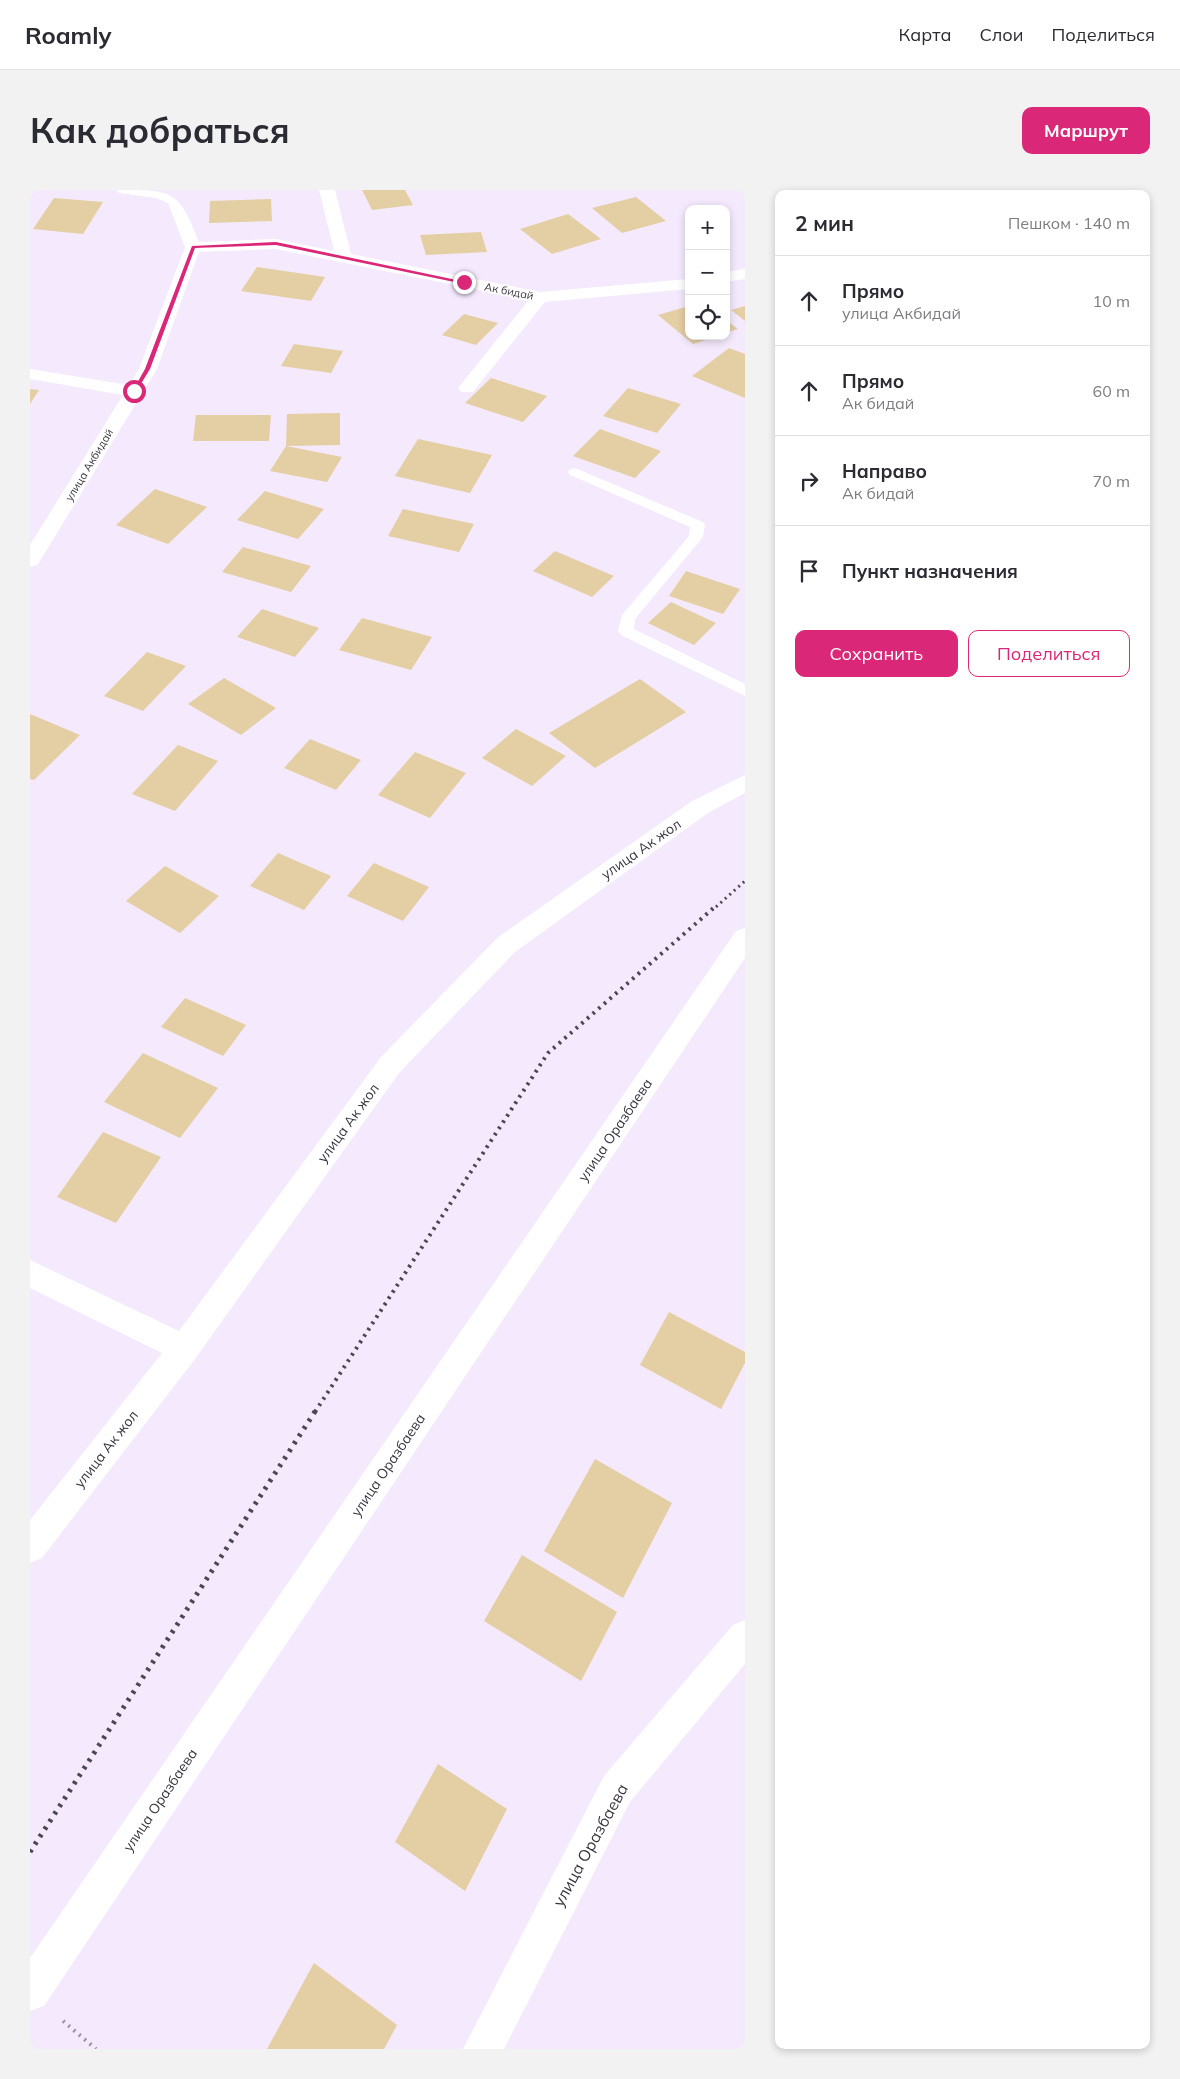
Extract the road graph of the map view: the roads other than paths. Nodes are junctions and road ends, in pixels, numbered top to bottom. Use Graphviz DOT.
graph roads {
  1 [pos="124,190"];
  2 [pos="328,190"];
  3 [pos="193,247"];
  4 [pos="344,258"];
  5 [pos="745,274"];
  6 [pos="730,276"];
  7 [pos="685,284"];
  8 [pos="540,296"];
  9 [pos="30,374"];
  10 [pos="467,388"];
  11 [pos="134,391"];
  12 [pos="575,472"];
  13 [pos="34,550"];
  14 [pos="745,691"];
  15 [pos="745,782"];
  16 [pos="745,938"];
  17 [pos="30,1273"];
  18 [pos="184,1350"];
  19 [pos="30,1546"];
  20 [pos="745,1637"];
  21 [pos="30,1992"];
  22 [pos="483,2049"];
  1 -- 3 [label="street"];
  2 -- 4 [label="street"];
  3 -- 4 [label="street, Ак бидай"];
  3 -- 11 [label="street, улица Акбидай"];
  4 -- 8 [label="street, Ак бидай"];
  5 -- 6 [label="street"];
  7 -- 8 [label="street, Ак бидай"];
  8 -- 10 [label="street"];
  9 -- 11 [label="street"];
  11 -- 13 [label="street, улица Акбидай"];
  12 -- 14 [label="lane"];
  15 -- 18 [label="street, улица Ак жол"];
  16 -- 21 [label="street, улица Оразбаева"];
  17 -- 18 [label="street"];
  18 -- 19 [label="street, улица Ак жол"];
  20 -- 22 [label="street, улица Оразбаева"];
}
